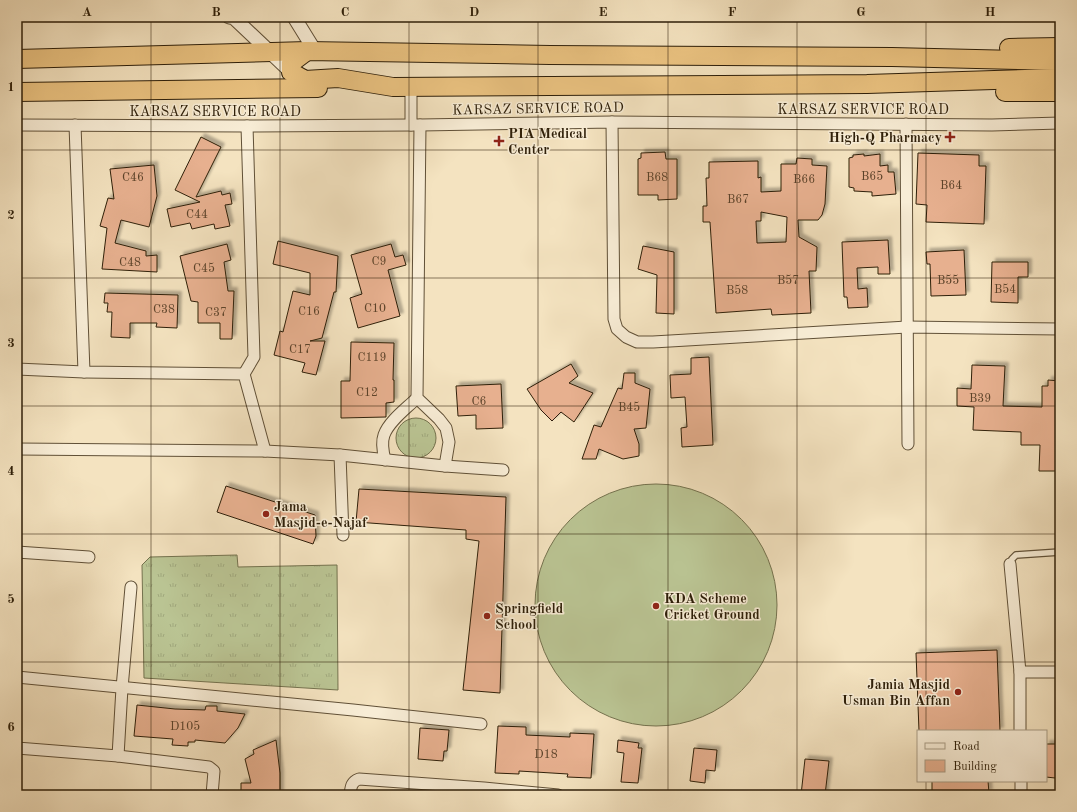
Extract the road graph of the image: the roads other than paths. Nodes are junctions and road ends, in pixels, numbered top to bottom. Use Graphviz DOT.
graph roads {
  1 [pos="229,17"];
  2 [pos="294,17"];
  3 [pos="1060,47"];
  4 [pos="311,51"];
  5 [pos="270,52"];
  6 [pos="892,57"];
  7 [pos="17,59"];
  8 [pos="1060,61"];
  9 [pos="291,72"];
  10 [pos="1060,78"];
  11 [pos="867,84"];
  12 [pos="402,87"];
  13 [pos="17,92"];
  14 [pos="1060,92"];
  15 [pos="612,122"];
  16 [pos="1060,123"];
  17 [pos="906,124"];
  18 [pos="17,125"];
  19 [pos="75,125"];
  20 [pos="416,125"];
  21 [pos="247,126"];
  22 [pos="907,327"];
  23 [pos="1060,329"];
  24 [pos="17,369"];
  25 [pos="84,372"];
  26 [pos="244,374"];
  27 [pos="418,398"];
  28 [pos="908,444"];
  29 [pos="17,449"];
  30 [pos="265,451"];
  31 [pos="340,455"];
  32 [pos="385,460"];
  33 [pos="445,466"];
  34 [pos="503,470"];
  35 [pos="343,535"];
  36 [pos="17,552"];
  37 [pos="1060,552"];
  38 [pos="89,557"];
  39 [pos="1010,564"];
  40 [pos="131,587"];
  41 [pos="1020,672"];
  42 [pos="1060,672"];
  43 [pos="17,677"];
  44 [pos="122,688"];
  45 [pos="481,724"];
  46 [pos="1020,730"];
  47 [pos="17,748"];
  48 [pos="118,756"];
  49 [pos="1021,782"];
  50 [pos="484,791"];
  51 [pos="212,795"];
  52 [pos="350,795"];
  53 [pos="558,795"];
  54 [pos="1021,795"];
  1 -- 5 [label="street"];
  2 -- 4 [label="street"];
  3 -- 6 [label="highway"];
  4 -- 5 [label="highway"];
  4 -- 6 [label="highway"];
  4 -- 9 [label="highway"];
  5 -- 7 [label="highway"];
  5 -- 9 [label="street"];
  6 -- 8 [label="highway"];
  9 -- 12 [label="highway"];
  10 -- 11 [label="highway"];
  11 -- 12 [label="highway"];
  11 -- 14 [label="highway"];
  12 -- 13 [label="highway"];
  12 -- 20 [label="street"];
  15 -- 17 [label="street, KARSAZ SERVICE ROAD"];
  15 -- 20 [label="street, KARSAZ SERVICE ROAD"];
  15 -- 22 [label="street"];
  16 -- 17 [label="street, KARSAZ SERVICE ROAD"];
  17 -- 22 [label="street"];
  18 -- 19 [label="street, KARSAZ SERVICE ROAD"];
  19 -- 21 [label="street, KARSAZ SERVICE ROAD"];
  19 -- 25 [label="street"];
  20 -- 21 [label="street, KARSAZ SERVICE ROAD"];
  20 -- 27 [label="street"];
  21 -- 26 [label="street"];
  22 -- 23 [label="street"];
  22 -- 28 [label="street"];
  24 -- 25 [label="street"];
  25 -- 26 [label="street"];
  26 -- 30 [label="street"];
  27 -- 32 [label="street"];
  27 -- 33 [label="street"];
  29 -- 30 [label="street"];
  30 -- 31 [label="street"];
  31 -- 32 [label="street"];
  31 -- 35 [label="street"];
  32 -- 33 [label="street"];
  33 -- 34 [label="street"];
  36 -- 38 [label="street"];
  37 -- 39 [label="lane"];
  39 -- 41 [label="street"];
  40 -- 44 [label="street"];
  41 -- 42 [label="street"];
  41 -- 46 [label="street"];
  43 -- 44 [label="street"];
  44 -- 45 [label="street"];
  44 -- 48 [label="street"];
  47 -- 48 [label="street"];
  48 -- 51 [label="street"];
  49 -- 54 [label="street"];
  50 -- 52 [label="street"];
  50 -- 53 [label="street"];
}
